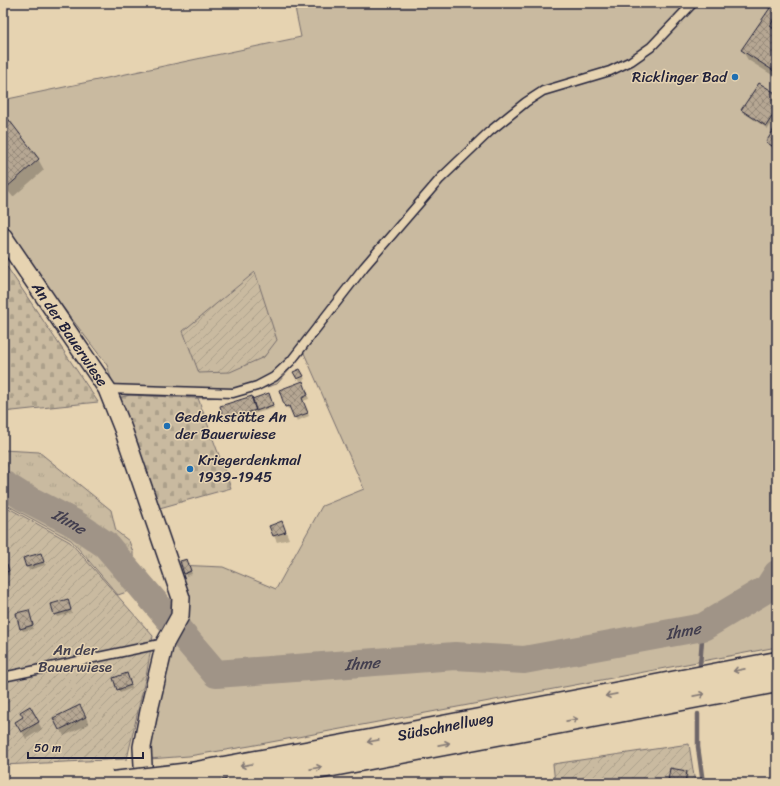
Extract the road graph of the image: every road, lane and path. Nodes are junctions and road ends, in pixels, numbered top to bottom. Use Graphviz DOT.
graph roads {
  1 [pos="693,3"];
  2 [pos="3,236"];
  3 [pos="107,389"];
  4 [pos="167,641"];
  5 [pos="777,663"];
  6 [pos="3,677"];
  7 [pos="777,681"];
  8 [pos="112,783"];
  9 [pos="144,783"];
  10 [pos="237,783"];
  1 -- 3 [label="lane"];
  2 -- 3 [label="street, An der Bauerwiese"];
  3 -- 4 [label="street, An der Bauerwiese"];
  4 -- 6 [label="lane"];
  4 -- 9 [label="street, An der Bauerwiese"];
  5 -- 8 [label="highway, Südschnellweg, one-way, bridge"];
  10 -- 7 [label="highway, Südschnellweg, one-way"];
}
